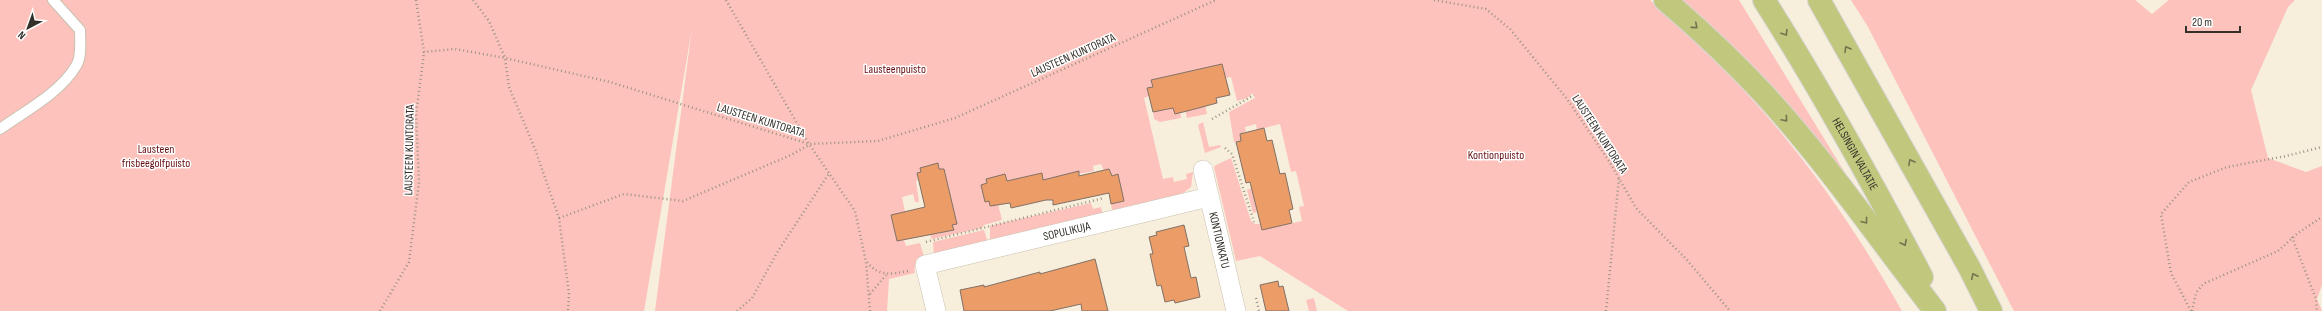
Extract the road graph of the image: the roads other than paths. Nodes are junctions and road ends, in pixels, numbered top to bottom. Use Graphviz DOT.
graph roads {
  1 [pos="53,0"];
  2 [pos="1665,0"];
  3 [pos="1764,0"];
  4 [pos="1819,0"];
  5 [pos="0,129"];
  6 [pos="1203,170"];
  7 [pos="1209,197"];
  8 [pos="936,311"];
  9 [pos="1236,311"];
  10 [pos="1935,311"];
  11 [pos="1939,311"];
  12 [pos="1991,311"];
  1 -- 5 [label="lane"];
  2 -- 10 [label="highway, one-way"];
  3 -- 11 [label="highway, HELSINGIN VALTATIE, one-way"];
  12 -- 4 [label="highway, one-way"];
  6 -- 7 [label="street, KONTIONKATU"];
  7 -- 8 [label="street, SOPULIKUJA"];
  7 -- 9 [label="street, KONTIONKATU"];
}
